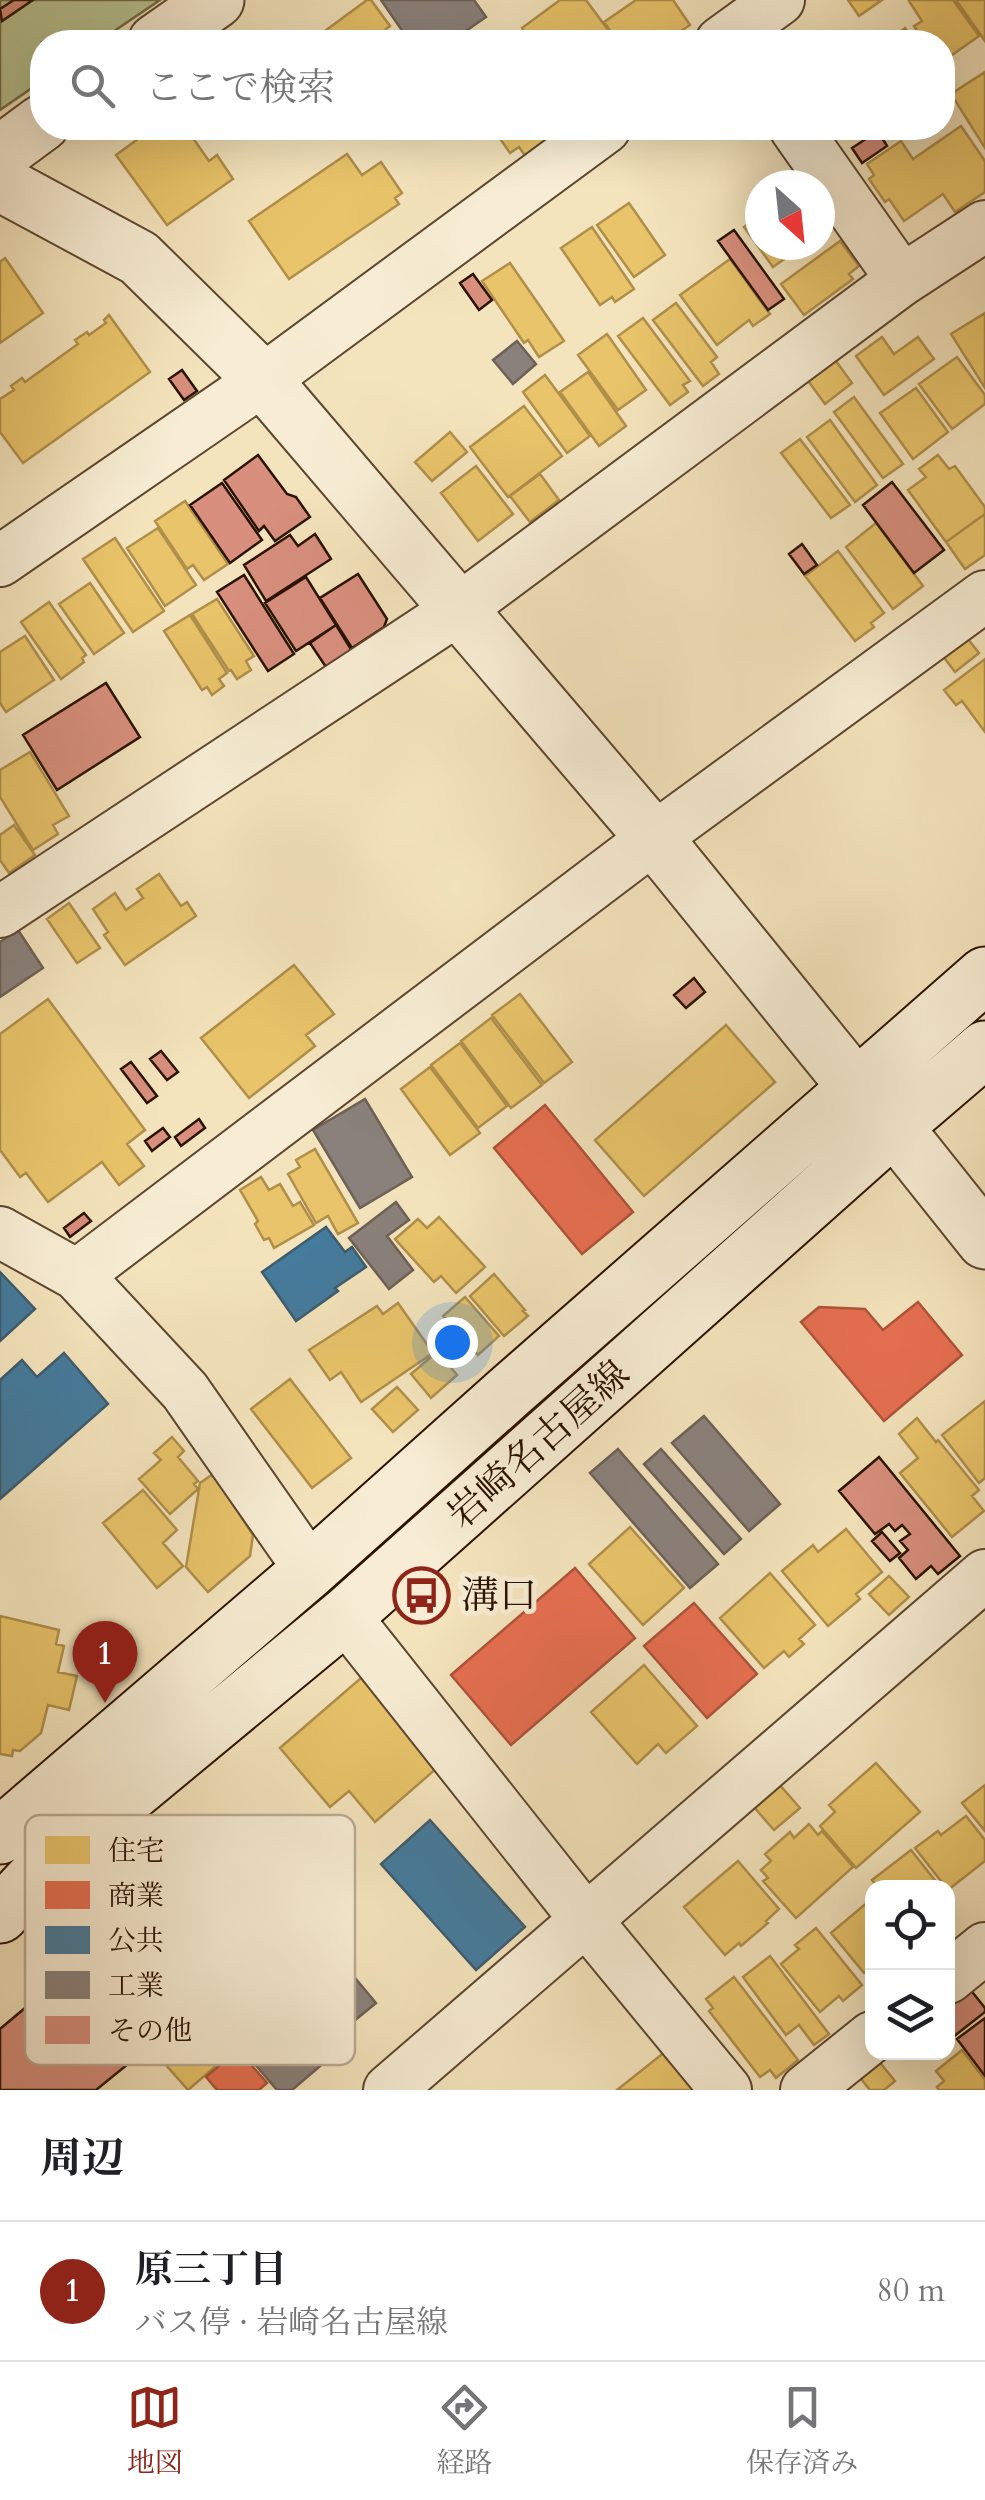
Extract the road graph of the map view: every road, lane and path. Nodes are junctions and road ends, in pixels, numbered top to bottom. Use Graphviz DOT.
graph roads {
  1 [pos="216,0"];
  2 [pos="779,0"];
  3 [pos="173,30"];
  4 [pos="723,30"];
  5 [pos="30,133"];
  6 [pos="590,140"];
  7 [pos="803,140"];
  8 [pos="0,154"];
  9 [pos="0,183"];
  10 [pos="985,226"];
  11 [pos="902,280"];
  12 [pos="263,380"];
  13 [pos="0,562"];
  14 [pos="985,596"];
  15 [pos="459,610"];
  16 [pos="654,838"];
  17 [pos="0,912"];
  18 [pos="985,975"];
  19 [pos="985,1049"];
  20 [pos="856,1088"];
  21 [pos="894,1127"];
  22 [pos="0,1232"];
  23 [pos="985,1241"];
  24 [pos="77,1275"];
  25 [pos="310,1570"];
  26 [pos="985,1575"];
  27 [pos="345,1616"];
  28 [pos="105,1815"];
  29 [pos="0,1836"];
  30 [pos="25,1888"];
  31 [pos="0,1915"];
  32 [pos="586,1920"];
  33 [pos="985,1948"];
  34 [pos="955,1972"];
  35 [pos="865,2043"];
  36 [pos="389,2090"];
  37 [pos="726,2090"];
  38 [pos="806,2090"];
  1 -- 3 [label="main road"];
  2 -- 4 [label="street"];
  5 -- 8 [label="main road"];
  6 -- 12 [label="street"];
  7 -- 11 [label="street"];
  9 -- 12 [label="main road"];
  10 -- 11 [label="street"];
  11 -- 15 [label="street"];
  12 -- 13 [label="street"];
  12 -- 15 [label="main road"];
  14 -- 16 [label="street"];
  15 -- 16 [label="main road"];
  15 -- 17 [label="street"];
  16 -- 20 [label="main road"];
  16 -- 24 [label="street"];
  18 -- 20 [label="main road, 岩崎名古屋線"];
  19 -- 21 [label="main road, 岩崎名古屋線"];
  20 -- 21 [label="main road"];
  20 -- 25 [label="main road, 岩崎名古屋線"];
  21 -- 23 [label="main road"];
  21 -- 27 [label="main road, 岩崎名古屋線"];
  22 -- 24 [label="street"];
  24 -- 25 [label="street"];
  25 -- 29 [label="main road, 岩崎名古屋線"];
  26 -- 32 [label="street"];
  27 -- 28 [label="main road, 岩崎名古屋線"];
  27 -- 32 [label="street"];
  30 -- 31 [label="main road, 岩崎名古屋線"];
  32 -- 36 [label="street"];
  32 -- 37 [label="street"];
  33 -- 34 [label="street"];
  35 -- 38 [label="street"];
}
